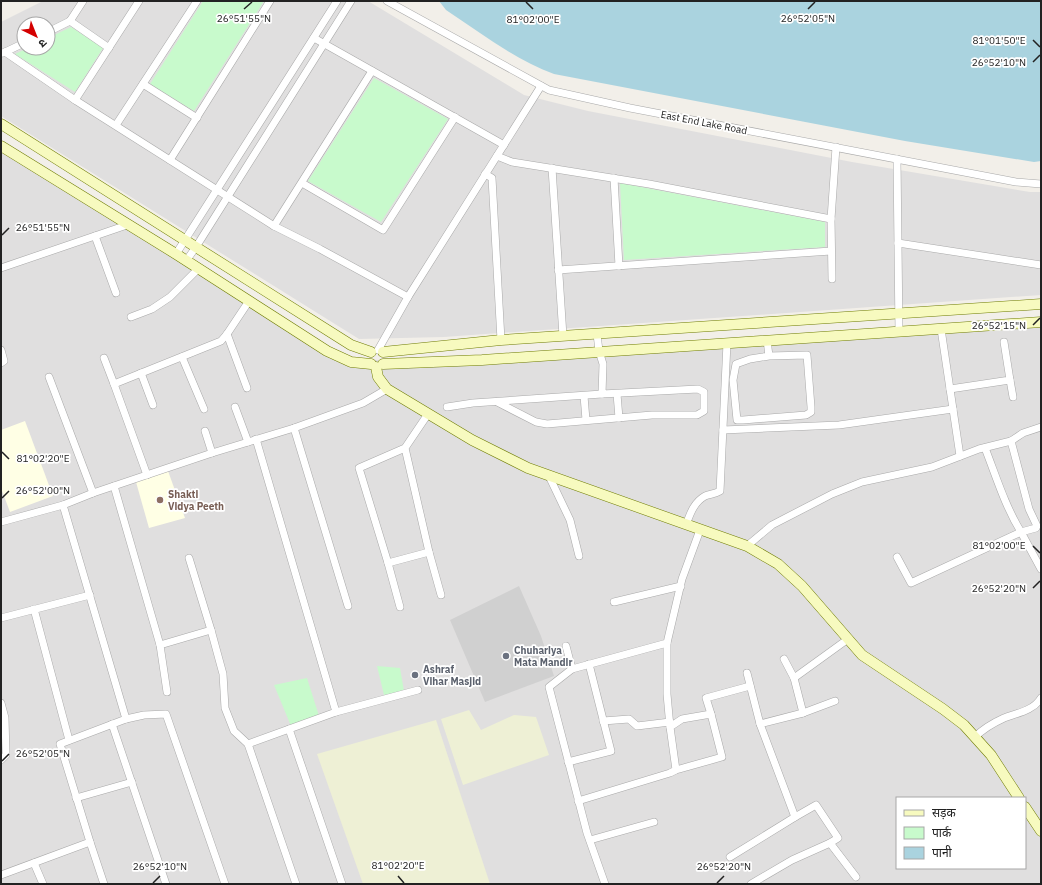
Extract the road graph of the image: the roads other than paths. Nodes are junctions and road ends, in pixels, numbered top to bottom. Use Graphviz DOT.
graph roads {
  1 [pos="83,1"];
  2 [pos="139,1"];
  3 [pos="197,1"];
  4 [pos="270,1"];
  5 [pos="337,1"];
  6 [pos="351,1"];
  7 [pos="387,1"];
  8 [pos="70,21"];
  9 [pos="56,28"];
  10 [pos="314,38"];
  11 [pos="324,44"];
  12 [pos="16,47"];
  13 [pos="109,48"];
  14 [pos="3,53"];
  15 [pos="372,70"];
  16 [pos="143,84"];
  17 [pos="541,86"];
  18 [pos="75,100"];
  19 [pos="455,117"];
  20 [pos="197,118"];
  21 [pos="1,124"];
  22 [pos="116,124"];
  23 [pos="504,145"];
  24 [pos="1,146"];
  25 [pos="836,147"];
  26 [pos="497,156"];
  27 [pos="897,159"];
  28 [pos="170,160"];
  29 [pos="552,168"];
  30 [pos="486,174"];
  31 [pos="614,178"];
  32 [pos="302,183"];
  33 [pos="1041,184"];
  34 [pos="218,190"];
  35 [pos="228,196"];
  36 [pos="830,219"];
  37 [pos="127,225"];
  38 [pos="274,226"];
  39 [pos="95,236"];
  40 [pos="185,240"];
  41 [pos="898,243"];
  42 [pos="196,247"];
  43 [pos="831,252"];
  44 [pos="176,254"];
  45 [pos="186,260"];
  46 [pos="1041,265"];
  47 [pos="620,266"];
  48 [pos="1,268"];
  49 [pos="198,269"];
  50 [pos="558,270"];
  51 [pos="832,279"];
  52 [pos="116,293"];
  53 [pos="408,297"];
  54 [pos="249,301"];
  55 [pos="1041,304"];
  56 [pos="898,314"];
  57 [pos="131,318"];
  58 [pos="1041,322"];
  59 [pos="941,329"];
  60 [pos="899,332"];
  61 [pos="227,334"];
  62 [pos="597,334"];
  63 [pos="563,336"];
  64 [pos="501,340"];
  65 [pos="767,340"];
  66 [pos="1004,342"];
  67 [pos="727,343"];
  68 [pos="1,350"];
  69 [pos="378,351"];
  70 [pos="600,355"];
  71 [pos="769,356"];
  72 [pos="182,357"];
  73 [pos="104,358"];
  74 [pos="1,363"];
  75 [pos="377,365"];
  76 [pos="141,373"];
  77 [pos="49,377"];
  78 [pos="1010,380"];
  79 [pos="114,384"];
  80 [pos="247,388"];
  81 [pos="950,388"];
  82 [pos="387,389"];
  83 [pos="602,394"];
  84 [pos="617,394"];
  85 [pos="584,396"];
  86 [pos="1013,397"];
  87 [pos="497,402"];
  88 [pos="153,405"];
  89 [pos="236,407"];
  90 [pos="447,407"];
  91 [pos="204,409"];
  92 [pos="953,409"];
  93 [pos="428,414"];
  94 [pos="619,418"];
  95 [pos="586,420"];
  96 [pos="1041,427"];
  97 [pos="294,428"];
  98 [pos="723,430"];
  99 [pos="205,431"];
  100 [pos="256,439"];
  101 [pos="1011,441"];
  102 [pos="248,442"];
  103 [pos="405,448"];
  104 [pos="985,448"];
  105 [pos="212,452"];
  106 [pos="960,456"];
  107 [pos="147,475"];
  108 [pos="549,476"];
  109 [pos="114,486"];
  110 [pos="93,493"];
  111 [pos="63,505"];
  112 [pos="1,522"];
  113 [pos="686,525"];
  114 [pos="1039,525"];
  115 [pos="700,530"];
  116 [pos="1021,532"];
  117 [pos="747,546"];
  118 [pos="429,552"];
  119 [pos="579,556"];
  120 [pos="897,557"];
  121 [pos="189,558"];
  122 [pos="388,563"];
  123 [pos="1041,569"];
  124 [pos="681,586"];
  125 [pos="90,595"];
  126 [pos="441,595"];
  127 [pos="614,602"];
  128 [pos="348,606"];
  129 [pos="400,607"];
  130 [pos="34,609"];
  131 [pos="1,618"];
  132 [pos="211,630"];
  133 [pos="848,639"];
  134 [pos="668,643"];
  135 [pos="160,645"];
  136 [pos="566,646"];
  137 [pos="784,659"];
  138 [pos="590,664"];
  139 [pos="572,669"];
  140 [pos="747,673"];
  141 [pos="794,678"];
  142 [pos="750,686"];
  143 [pos="418,690"];
  144 [pos="167,692"];
  145 [pos="1041,698"];
  146 [pos="835,701"];
  147 [pos="1,703"];
  148 [pos="336,712"];
  149 [pos="802,713"];
  150 [pos="711,714"];
  151 [pos="126,719"];
  152 [pos="603,720"];
  153 [pos="112,724"];
  154 [pos="670,724"];
  155 [pos="760,724"];
  156 [pos="289,729"];
  157 [pos="975,737"];
  158 [pos="69,740"];
  159 [pos="248,744"];
  160 [pos="1,760"];
  161 [pos="568,762"];
  162 [pos="676,770"];
  163 [pos="132,782"];
  164 [pos="1018,797"];
  165 [pos="76,798"];
  166 [pos="578,801"];
  167 [pos="1026,808"];
  168 [pos="795,817"];
  169 [pos="654,822"];
  170 [pos="1041,831"];
  171 [pos="590,840"];
  172 [pos="90,842"];
  173 [pos="830,843"];
  174 [pos="730,857"];
  175 [pos="34,863"];
  176 [pos="1,875"];
  177 [pos="856,877"];
  178 [pos="43,884"];
  179 [pos="104,884"];
  180 [pos="166,884"];
  181 [pos="225,884"];
  182 [pos="296,884"];
  183 [pos="342,884"];
  184 [pos="605,884"];
  185 [pos="751,884"];
  1 -- 8 [label="street"];
  2 -- 13 [label="street"];
  3 -- 16 [label="street"];
  4 -- 20 [label="street"];
  5 -- 10 [label="street"];
  6 -- 11 [label="street"];
  7 -- 17 [label="street, East End Lake Road"];
  8 -- 9 [label="street"];
  8 -- 13 [label="street"];
  10 -- 11 [label="street"];
  10 -- 34 [label="street"];
  11 -- 15 [label="street"];
  11 -- 35 [label="street"];
  12 -- 14 [label="street"];
  13 -- 18 [label="street"];
  14 -- 18 [label="street"];
  15 -- 19 [label="street"];
  15 -- 32 [label="street"];
  16 -- 20 [label="street"];
  16 -- 22 [label="street"];
  17 -- 23 [label="street"];
  17 -- 25 [label="street, East End Lake Road"];
  18 -- 22 [label="street"];
  19 -- 23 [label="street"];
  19 -- 32 [label="street"];
  20 -- 28 [label="street"];
  21 -- 40 [label="street"];
  22 -- 28 [label="street"];
  23 -- 26 [label="street"];
  24 -- 37 [label="street"];
  25 -- 27 [label="street, East End Lake Road"];
  25 -- 36 [label="street"];
  26 -- 29 [label="street"];
  26 -- 30 [label="street"];
  27 -- 33 [label="street, East End Lake Road"];
  27 -- 41 [label="street"];
  28 -- 34 [label="street"];
  29 -- 31 [label="street"];
  29 -- 50 [label="street"];
  30 -- 53 [label="street"];
  30 -- 64 [label="street"];
  31 -- 36 [label="street"];
  31 -- 47 [label="street"];
  32 -- 38 [label="street"];
  34 -- 35 [label="street"];
  34 -- 40 [label="street"];
  35 -- 38 [label="street"];
  35 -- 42 [label="street"];
  36 -- 43 [label="street"];
  37 -- 39 [label="street"];
  37 -- 44 [label="street"];
  38 -- 53 [label="street"];
  39 -- 48 [label="street"];
  39 -- 52 [label="street"];
  40 -- 42 [label="street"];
  40 -- 44 [label="street"];
  41 -- 46 [label="street"];
  41 -- 56 [label="street"];
  42 -- 45 [label="street"];
  42 -- 69 [label="street"];
  43 -- 47 [label="street"];
  43 -- 51 [label="street"];
  44 -- 45 [label="street"];
  45 -- 49 [label="street"];
  47 -- 50 [label="street"];
  49 -- 54 [label="street"];
  49 -- 57 [label="street"];
  50 -- 63 [label="street"];
  53 -- 69 [label="street"];
  54 -- 61 [label="street"];
  54 -- 75 [label="street"];
  55 -- 56 [label="street"];
  56 -- 60 [label="street"];
  56 -- 62 [label="street"];
  58 -- 59 [label="street"];
  59 -- 60 [label="street"];
  59 -- 81 [label="street"];
  60 -- 65 [label="street"];
  61 -- 72 [label="street"];
  61 -- 80 [label="street"];
  62 -- 63 [label="street"];
  62 -- 70 [label="street"];
  63 -- 64 [label="street"];
  64 -- 69 [label="street"];
  65 -- 67 [label="street"];
  65 -- 71 [label="street"];
  66 -- 78 [label="street"];
  67 -- 70 [label="street"];
  67 -- 98 [label="street"];
  68 -- 74 [label="street"];
  69 -- 75 [label="street"];
  69 -- 75 [label="street"];
  70 -- 75 [label="street"];
  70 -- 83 [label="street"];
  71 -- 71 [label="street"];
  72 -- 76 [label="street"];
  72 -- 91 [label="street"];
  73 -- 79 [label="street"];
  75 -- 82 [label="street"];
  76 -- 79 [label="street"];
  76 -- 88 [label="street"];
  77 -- 110 [label="street"];
  78 -- 81 [label="street"];
  78 -- 86 [label="street"];
  79 -- 107 [label="street"];
  81 -- 92 [label="street"];
  82 -- 93 [label="street"];
  82 -- 97 [label="street"];
  83 -- 84 [label="street"];
  83 -- 85 [label="street"];
  84 -- 94 [label="street"];
  84 -- 94 [label="street"];
  85 -- 87 [label="street"];
  85 -- 95 [label="street"];
  87 -- 90 [label="street"];
  87 -- 95 [label="street"];
  89 -- 102 [label="street"];
  92 -- 98 [label="street"];
  92 -- 106 [label="street"];
  93 -- 103 [label="street"];
  93 -- 108 [label="street"];
  94 -- 95 [label="street"];
  96 -- 101 [label="street"];
  97 -- 100 [label="street"];
  97 -- 128 [label="street"];
  98 -- 113 [label="street"];
  99 -- 105 [label="street"];
  100 -- 102 [label="street"];
  100 -- 148 [label="street"];
  101 -- 104 [label="street"];
  101 -- 114 [label="street"];
  102 -- 105 [label="street"];
  103 -- 118 [label="street"];
  103 -- 122 [label="street"];
  104 -- 106 [label="street"];
  104 -- 116 [label="street"];
  105 -- 107 [label="street"];
  106 -- 117 [label="street"];
  107 -- 109 [label="street"];
  108 -- 113 [label="street"];
  108 -- 119 [label="street"];
  109 -- 110 [label="street"];
  109 -- 135 [label="street"];
  110 -- 111 [label="street"];
  111 -- 112 [label="street"];
  111 -- 125 [label="street"];
  113 -- 115 [label="street"];
  114 -- 116 [label="street"];
  115 -- 117 [label="street"];
  115 -- 124 [label="street"];
  116 -- 120 [label="street"];
  116 -- 123 [label="street"];
  117 -- 133 [label="street"];
  118 -- 122 [label="street"];
  118 -- 126 [label="street"];
  121 -- 132 [label="street"];
  122 -- 129 [label="street"];
  124 -- 127 [label="street"];
  124 -- 134 [label="street"];
  125 -- 130 [label="street"];
  125 -- 151 [label="street"];
  130 -- 131 [label="street"];
  130 -- 158 [label="street"];
  132 -- 135 [label="street"];
  132 -- 159 [label="street"];
  133 -- 141 [label="street"];
  133 -- 157 [label="street"];
  134 -- 138 [label="street"];
  134 -- 154 [label="street"];
  135 -- 144 [label="street"];
  136 -- 139 [label="street"];
  137 -- 141 [label="street"];
  138 -- 139 [label="street"];
  138 -- 152 [label="street"];
  139 -- 161 [label="street"];
  140 -- 142 [label="street"];
  141 -- 149 [label="street"];
  142 -- 150 [label="street"];
  142 -- 155 [label="street"];
  143 -- 148 [label="street"];
  145 -- 157 [label="street"];
  146 -- 149 [label="street"];
  147 -- 160 [label="street"];
  148 -- 156 [label="street"];
  149 -- 155 [label="street"];
  150 -- 154 [label="street"];
  150 -- 162 [label="street"];
  151 -- 153 [label="street"];
  151 -- 181 [label="street"];
  152 -- 154 [label="street"];
  152 -- 161 [label="street"];
  153 -- 158 [label="street"];
  153 -- 163 [label="street"];
  154 -- 162 [label="street"];
  155 -- 168 [label="street"];
  156 -- 159 [label="street"];
  156 -- 183 [label="street"];
  157 -- 164 [label="street"];
  158 -- 165 [label="street"];
  159 -- 182 [label="street"];
  161 -- 166 [label="street"];
  162 -- 166 [label="street"];
  163 -- 165 [label="street"];
  163 -- 180 [label="street"];
  165 -- 172 [label="street"];
  166 -- 171 [label="street"];
  167 -- 170 [label="street"];
  168 -- 173 [label="street"];
  168 -- 174 [label="street"];
  169 -- 171 [label="street"];
  171 -- 184 [label="street"];
  172 -- 175 [label="street"];
  172 -- 179 [label="street"];
  173 -- 177 [label="street"];
  173 -- 185 [label="street"];
  175 -- 176 [label="street"];
  175 -- 178 [label="street"];
}
